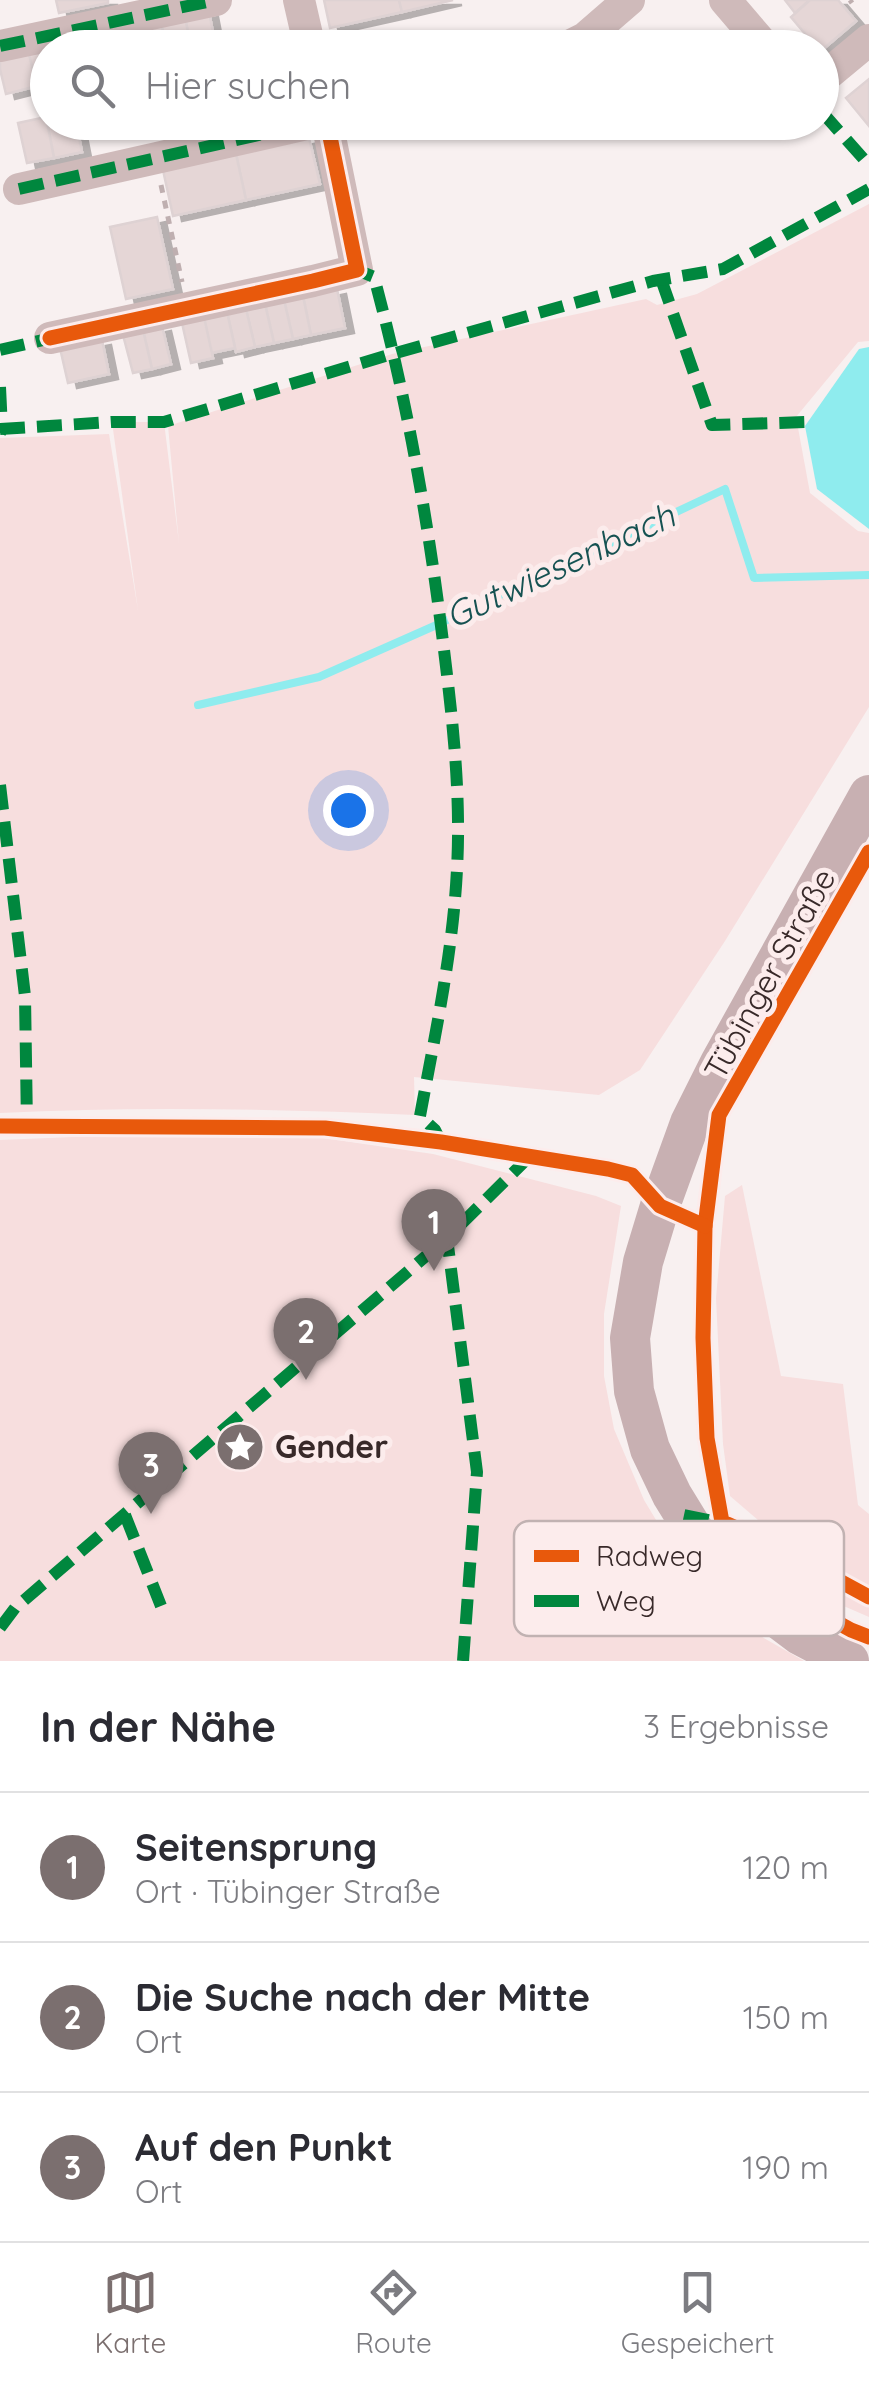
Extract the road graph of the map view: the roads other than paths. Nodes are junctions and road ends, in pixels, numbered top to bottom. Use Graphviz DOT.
graph roads {
  1 [pos="216,0"];
  2 [pos="298,0"];
  3 [pos="629,0"];
  4 [pos="725,0"];
  5 [pos="75,30"];
  6 [pos="306,30"];
  7 [pos="593,30"];
  8 [pos="751,30"];
  9 [pos="30,40"];
  10 [pos="869,40"];
  11 [pos="0,46"];
  12 [pos="839,65"];
  13 [pos="238,140"];
  14 [pos="331,140"];
  15 [pos="19,190"];
  16 [pos="50,338"];
  17 [pos="869,794"];
  18 [pos="688,1521"];
  19 [pos="800,1636"];
  20 [pos="849,1661"];
  1 -- 5 [label="street"];
  2 -- 6 [label="street"];
  3 -- 7 [label="street"];
  4 -- 8 [label="street"];
  9 -- 11 [label="street"];
  10 -- 12 [label="street"];
  13 -- 15 [label="street"];
  14 -- 16 [label="street"];
  17 -- 18 [label="main road, Tübinger Straße"];
  19 -- 20 [label="main road, Tübinger Straße"];
}
